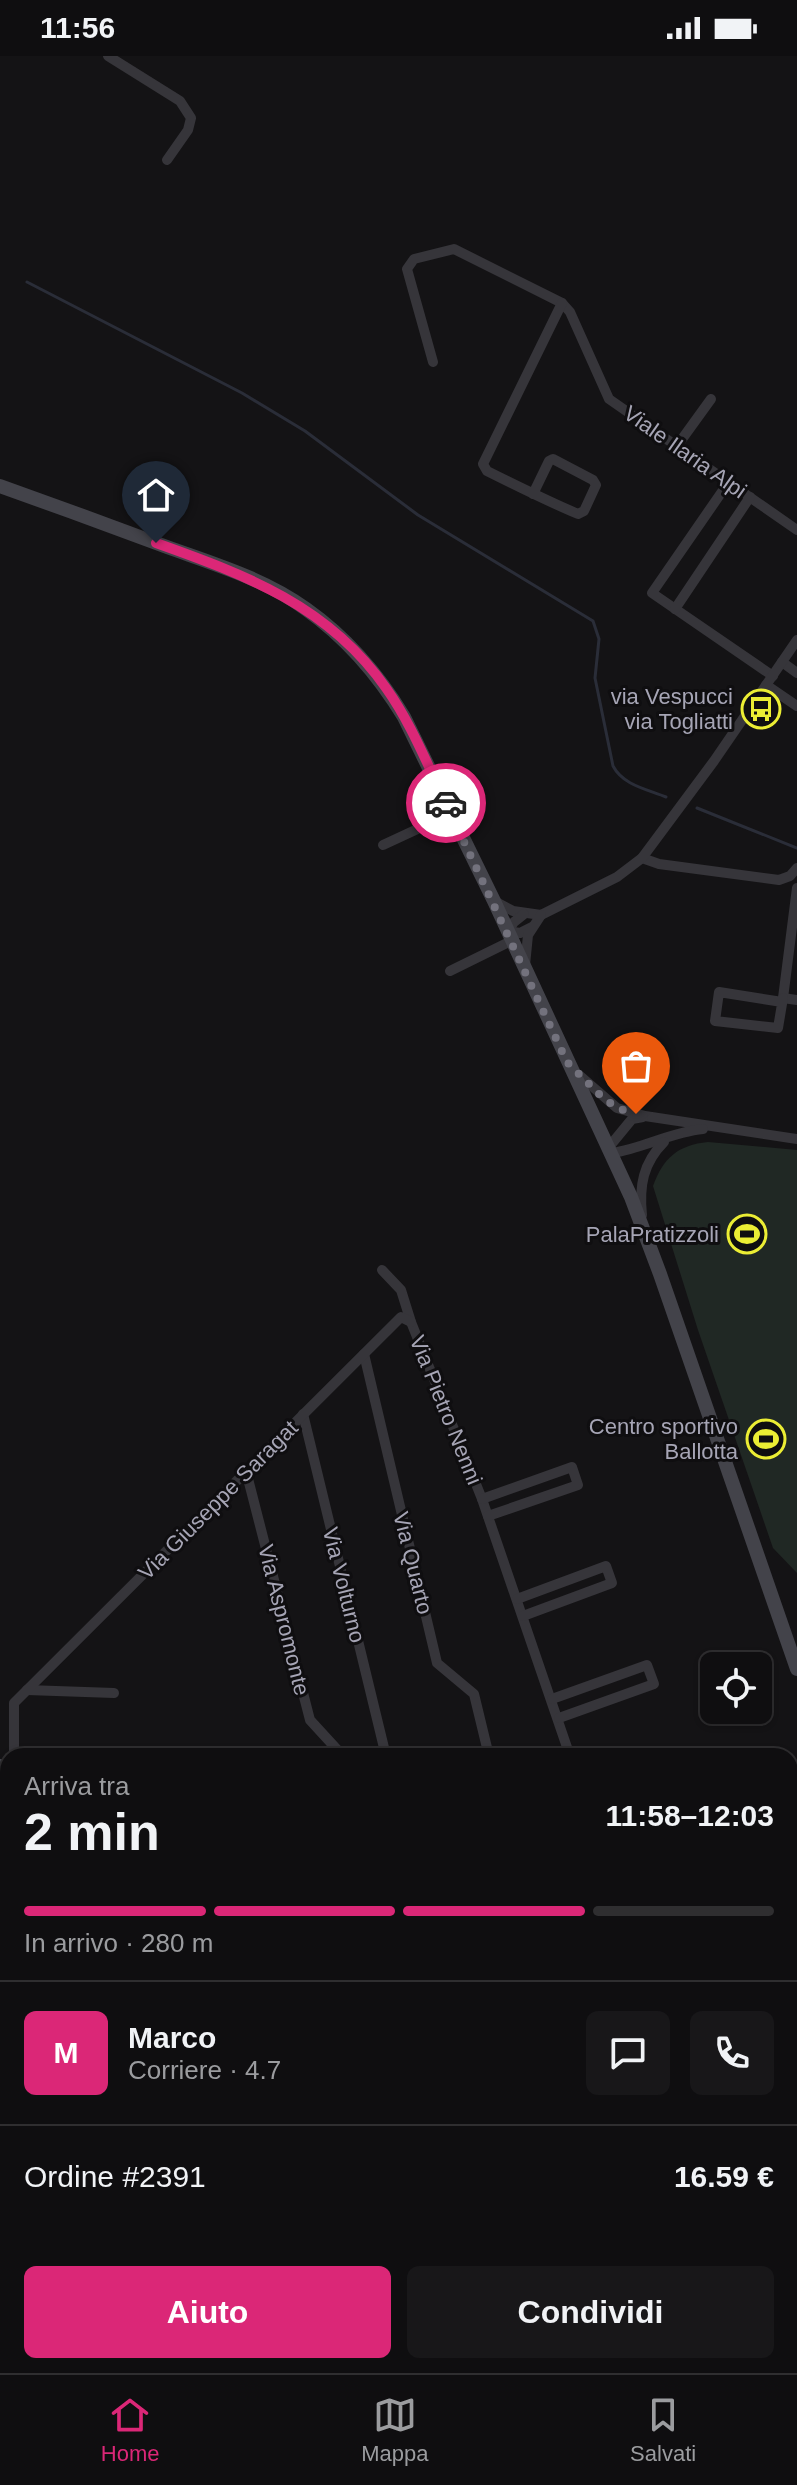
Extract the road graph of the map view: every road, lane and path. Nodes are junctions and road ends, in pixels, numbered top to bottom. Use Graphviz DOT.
graph roads {
  1 [pos="108,56"];
  2 [pos="167,160"];
  3 [pos="562,303"];
  4 [pos="433,362"];
  5 [pos="711,399"];
  6 [pos="677,446"];
  7 [pos="728,483"];
  8 [pos="0,486"];
  9 [pos="533,494"];
  10 [pos="750,497"];
  11 [pos="797,530"];
  12 [pos="675,609"];
  13 [pos="797,640"];
  14 [pos="782,662"];
  15 [pos="797,673"];
  16 [pos="770,680"];
  17 [pos="797,706"];
  18 [pos="452,813"];
  19 [pos="383,845"];
  20 [pos="642,858"];
  21 [pos="795,870"];
  22 [pos="797,887"];
  23 [pos="494,901"];
  24 [pos="524,914"];
  25 [pos="541,915"];
  26 [pos="533,926"];
  27 [pos="510,936"];
  28 [pos="525,968"];
  29 [pos="450,971"];
  30 [pos="782,1000"];
  31 [pos="797,1000"];
  32 [pos="567,1062"];
  33 [pos="645,1116"];
  34 [pos="721,1127"];
  35 [pos="667,1138"];
  36 [pos="797,1139"];
  37 [pos="611,1150"];
  38 [pos="644,1233"];
  39 [pos="382,1270"];
  40 [pos="411,1322"];
  41 [pos="364,1354"];
  42 [pos="303,1414"];
  43 [pos="246,1471"];
  44 [pos="482,1499"];
  45 [pos="488,1516"];
  46 [pos="517,1599"];
  47 [pos="523,1616"];
  48 [pos="797,1669"];
  49 [pos="27,1690"];
  50 [pos="114,1693"];
  51 [pos="552,1699"];
  52 [pos="559,1718"];
  53 [pos="14,1748"];
  54 [pos="336,1748"];
  55 [pos="384,1748"];
  56 [pos="487,1748"];
  57 [pos="568,1748"];
  1 -- 2 [label="street"];
  3 -- 4 [label="street"];
  3 -- 6 [label="street, Viale Ilaria Alpi"];
  3 -- 9 [label="street"];
  5 -- 6 [label="street"];
  6 -- 7 [label="street, Viale Ilaria Alpi"];
  7 -- 10 [label="street, Viale Ilaria Alpi"];
  7 -- 12 [label="street"];
  8 -- 18 [label="street"];
  9 -- 9 [label="street"];
  10 -- 11 [label="street, Viale Ilaria Alpi"];
  10 -- 12 [label="street"];
  12 -- 16 [label="street"];
  13 -- 14 [label="street"];
  14 -- 15 [label="street"];
  14 -- 16 [label="street"];
  16 -- 17 [label="street"];
  16 -- 20 [label="street"];
  18 -- 19 [label="street"];
  18 -- 23 [label="street"];
  20 -- 21 [label="street"];
  20 -- 25 [label="street"];
  21 -- 22 [label="street"];
  22 -- 30 [label="street"];
  23 -- 24 [label="street"];
  23 -- 27 [label="street"];
  24 -- 25 [label="street"];
  24 -- 27 [label="street"];
  25 -- 26 [label="street"];
  26 -- 27 [label="street"];
  26 -- 28 [label="street"];
  27 -- 28 [label="street"];
  27 -- 29 [label="street"];
  28 -- 32 [label="street"];
  30 -- 30 [label="street"];
  30 -- 31 [label="street"];
  32 -- 33 [label="street"];
  32 -- 37 [label="street"];
  33 -- 34 [label="street"];
  33 -- 37 [label="street"];
  34 -- 35 [label="street"];
  34 -- 36 [label="street"];
  35 -- 37 [label="street"];
  35 -- 38 [label="street"];
  37 -- 38 [label="street"];
  38 -- 48 [label="street"];
  39 -- 40 [label="street, Via Pietro Nenni"];
  40 -- 41 [label="street, Via Giuseppe Saragat"];
  40 -- 44 [label="street, Via Pietro Nenni"];
  41 -- 42 [label="street, Via Giuseppe Saragat"];
  41 -- 56 [label="street, Via Quarto"];
  42 -- 43 [label="street, Via Giuseppe Saragat"];
  42 -- 55 [label="street, Via Volturno"];
  43 -- 49 [label="street, Via Giuseppe Saragat"];
  43 -- 54 [label="street, Via Aspromonte"];
  44 -- 45 [label="street, Via Pietro Nenni"];
  44 -- 45 [label="street, Via Pietro Nenni"];
  45 -- 46 [label="street, Via Pietro Nenni"];
  46 -- 47 [label="street, Via Pietro Nenni"];
  46 -- 47 [label="street"];
  47 -- 51 [label="street, Via Pietro Nenni"];
  49 -- 50 [label="street"];
  49 -- 53 [label="street, Via Giuseppe Saragat"];
  51 -- 52 [label="street, Via Pietro Nenni"];
  51 -- 52 [label="street"];
  52 -- 57 [label="street, Via Pietro Nenni"];
}
